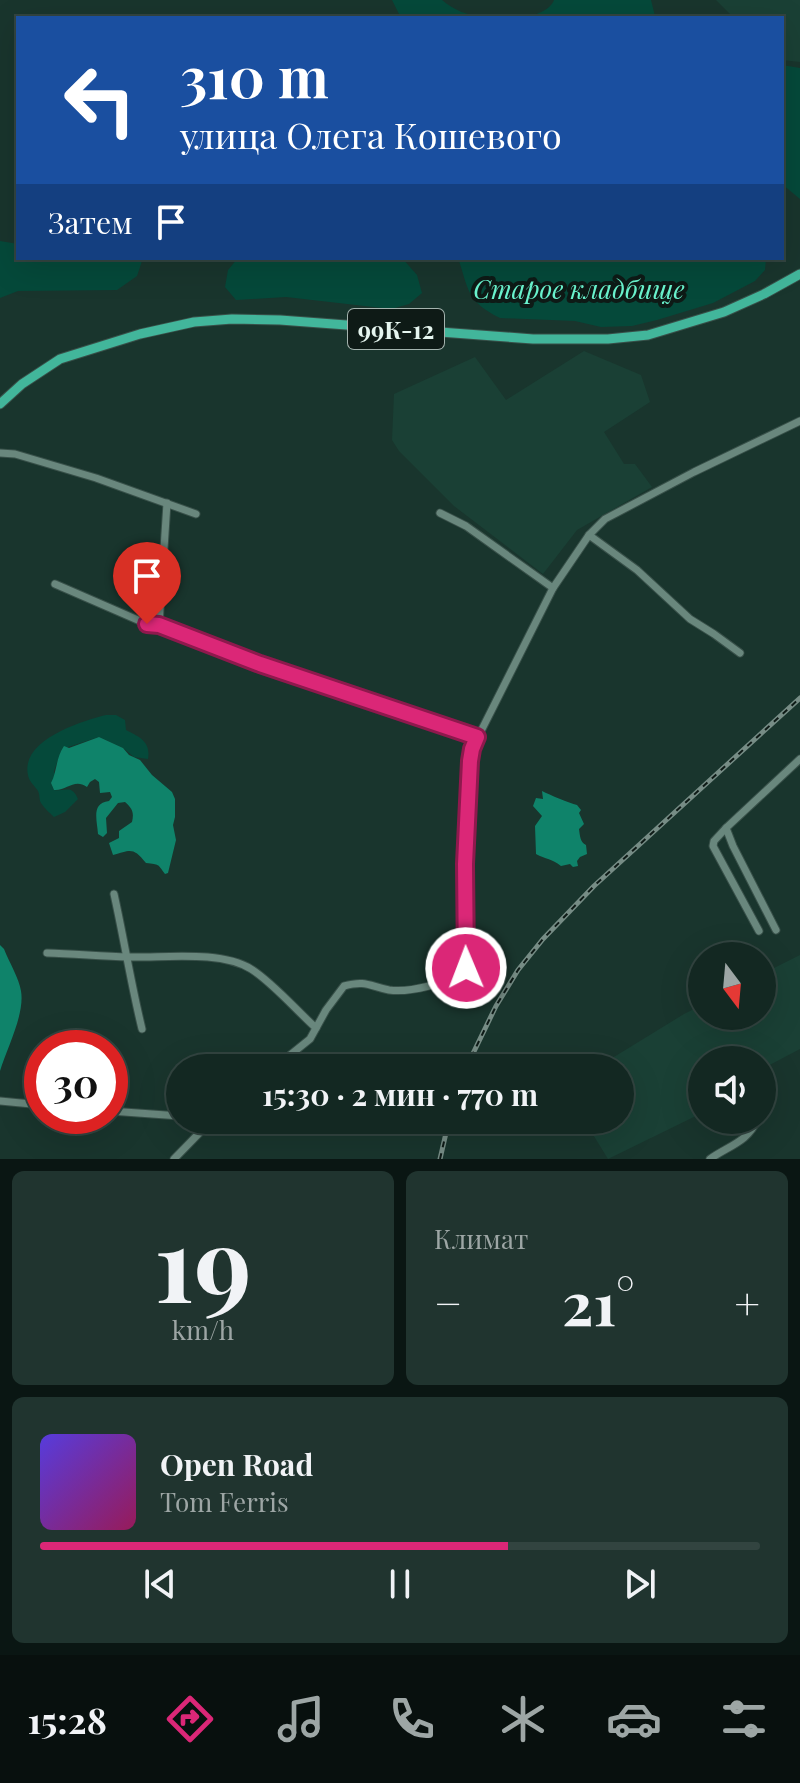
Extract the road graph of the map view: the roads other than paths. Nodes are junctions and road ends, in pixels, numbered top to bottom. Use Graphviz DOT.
graph roads {
  1 [pos="800,274"];
  2 [pos="0,404"];
  3 [pos="800,421"];
  4 [pos="0,453"];
  5 [pos="167,503"];
  6 [pos="440,513"];
  7 [pos="196,514"];
  8 [pos="589,535"];
  9 [pos="55,584"];
  10 [pos="553,588"];
  11 [pos="159,625"];
  12 [pos="740,653"];
  13 [pos="477,737"];
  14 [pos="800,759"];
  15 [pos="726,828"];
  16 [pos="114,894"];
  17 [pos="776,930"];
  18 [pos="759,931"];
  19 [pos="47,953"];
  20 [pos="128,957"];
  21 [pos="316,1028"];
  22 [pos="142,1029"];
  23 [pos="291,1054"];
  24 [pos="0,1101"];
  25 [pos="24,1103"];
  26 [pos="128,1112"];
  27 [pos="166,1115"];
  28 [pos="198,1134"];
  29 [pos="750,1134"];
  30 [pos="174,1159"];
  31 [pos="710,1159"];
  1 -- 2 [label="main road, 99К-12"];
  3 -- 8 [label="street"];
  4 -- 5 [label="street"];
  5 -- 7 [label="street"];
  5 -- 11 [label="street"];
  6 -- 10 [label="street"];
  8 -- 10 [label="street"];
  8 -- 12 [label="street"];
  9 -- 11 [label="street"];
  10 -- 13 [label="street"];
  11 -- 13 [label="street"];
  13 -- 21 [label="street"];
  14 -- 15 [label="street"];
  15 -- 17 [label="street"];
  15 -- 18 [label="street"];
  16 -- 20 [label="street"];
  19 -- 20 [label="street"];
  20 -- 21 [label="street"];
  20 -- 22 [label="street"];
  21 -- 23 [label="street"];
  24 -- 25 [label="street"];
  26 -- 27 [label="street"];
  28 -- 30 [label="street"];
  29 -- 31 [label="street"];
}
